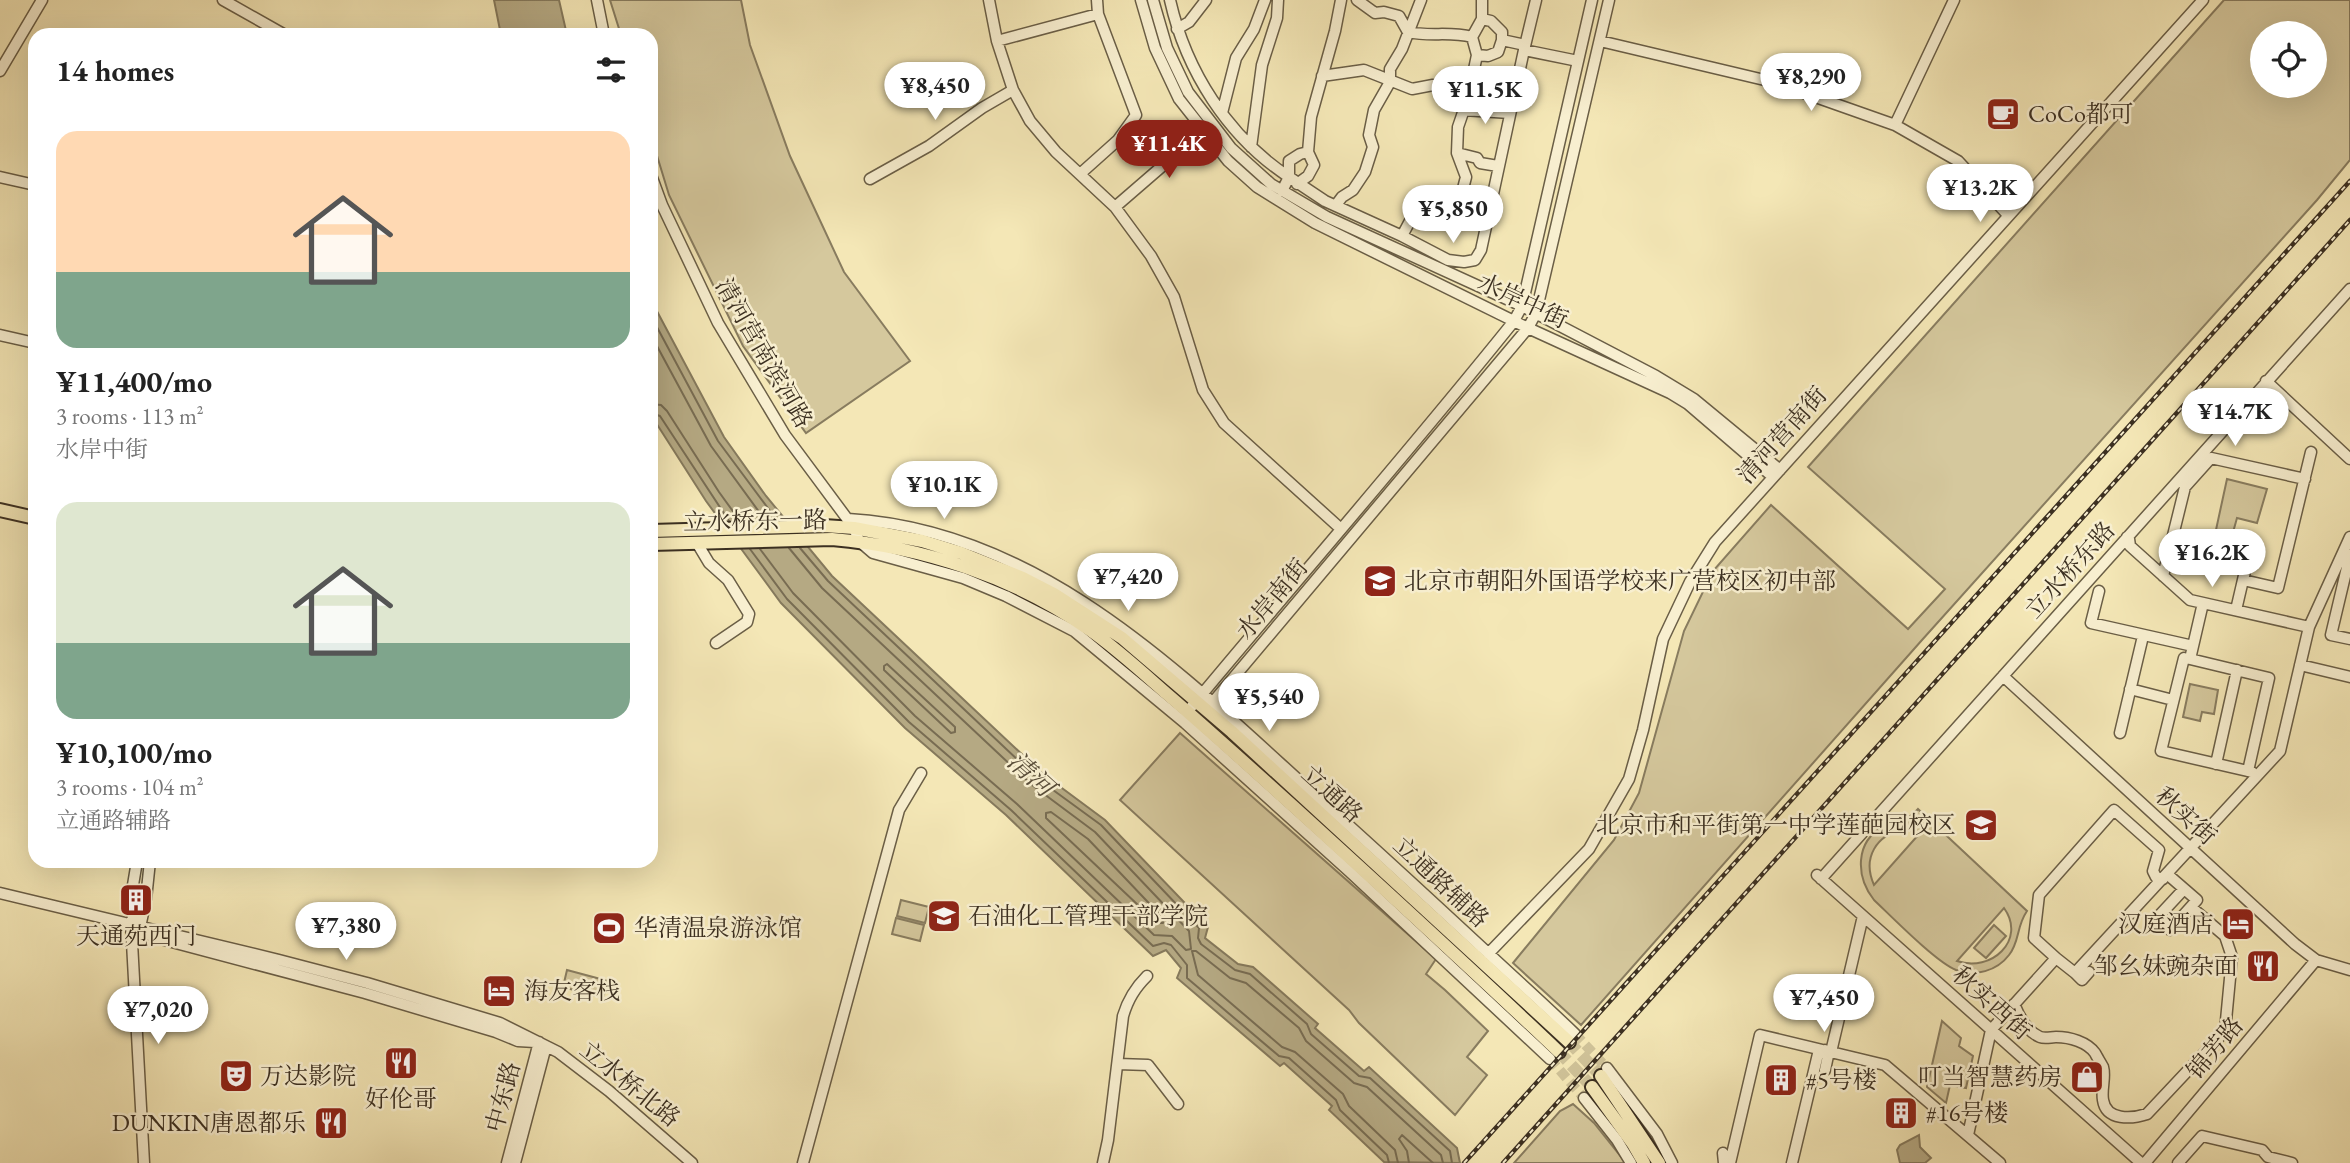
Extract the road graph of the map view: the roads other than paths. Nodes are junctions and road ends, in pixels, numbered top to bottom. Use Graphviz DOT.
graph roads {
  1 [pos="41,0"];
  2 [pos="223,0"];
  3 [pos="597,0"];
  4 [pos="989,0"];
  5 [pos="1097,0"];
  6 [pos="1141,0"];
  7 [pos="1153,0"];
  8 [pos="1170,0"];
  9 [pos="1206,0"];
  10 [pos="1265,0"];
  11 [pos="1278,0"];
  12 [pos="1341,0"];
  13 [pos="1357,0"];
  14 [pos="1421,0"];
  15 [pos="1482,0"];
  16 [pos="1536,0"];
  17 [pos="1592,0"];
  18 [pos="1609,0"];
  19 [pos="1954,0"];
  20 [pos="2203,0"];
  21 [pos="1098,14"];
  22 [pos="1482,19"];
  23 [pos="273,28"];
  24 [pos="603,28"];
  25 [pos="1177,29"];
  26 [pos="1408,32"];
  27 [pos="1472,37"];
  28 [pos="1502,40"];
  29 [pos="997,41"];
  30 [pos="1600,41"];
  31 [pos="1524,48"];
  32 [pos="1477,55"];
  33 [pos="1578,61"];
  34 [pos="0,71"];
  35 [pos="1322,76"];
  36 [pos="1390,82"];
  37 [pos="1013,90"];
  38 [pos="1468,98"];
  39 [pos="1463,110"];
  40 [pos="1222,113"];
  41 [pos="1510,113"];
  42 [pos="1895,125"];
  43 [pos="1203,130"];
  44 [pos="1251,147"];
  45 [pos="1308,152"];
  46 [pos="1457,153"];
  47 [pos="1498,166"];
  48 [pos="1080,174"];
  49 [pos="0,177"];
  50 [pos="870,178"];
  51 [pos="1293,181"];
  52 [pos="28,183"];
  53 [pos="1282,191"];
  54 [pos="658,194"];
  55 [pos="1459,204"];
  56 [pos="1336,205"];
  57 [pos="1115,207"];
  58 [pos="2008,215"];
  59 [pos="1486,222"];
  60 [pos="1402,236"];
  61 [pos="2350,289"];
  62 [pos="1522,306"];
  63 [pos="1536,313"];
  64 [pos="1514,321"];
  65 [pos="1528,328"];
  66 [pos="0,335"];
  67 [pos="28,341"];
  68 [pos="2266,381"];
  69 [pos="2311,453"];
  70 [pos="2350,459"];
  71 [pos="1776,473"];
  72 [pos="2305,479"];
  73 [pos="0,501"];
  74 [pos="28,508"];
  75 [pos="0,510"];
  76 [pos="28,516"];
  77 [pos="851,524"];
  78 [pos="1341,529"];
  79 [pos="658,531"];
  80 [pos="2127,537"];
  81 [pos="859,541"];
  82 [pos="697,543"];
  83 [pos="658,544"];
  84 [pos="2349,545"];
  85 [pos="2169,550"];
  86 [pos="983,562"];
  87 [pos="1026,570"];
  88 [pos="2163,576"];
  89 [pos="2243,580"];
  90 [pos="2099,591"];
  91 [pos="2203,603"];
  92 [pos="2236,610"];
  93 [pos="2309,627"];
  94 [pos="2143,636"];
  95 [pos="2350,639"];
  96 [pos="716,643"];
  97 [pos="2190,646"];
  98 [pos="2187,658"];
  99 [pos="2300,665"];
  100 [pos="2237,670"];
  101 [pos="2003,676"];
  102 [pos="2350,677"];
  103 [pos="2130,689"];
  104 [pos="2174,700"];
  105 [pos="1198,709"];
  106 [pos="2120,733"];
  107 [pos="2216,764"];
  108 [pos="2248,771"];
  109 [pos="921,773"];
  110 [pos="2260,773"];
  111 [pos="1305,786"];
  112 [pos="1312,804"];
  113 [pos="2190,848"];
  114 [pos="1333,856"];
  115 [pos="1359,866"];
  116 [pos="136,868"];
  117 [pos="148,868"];
  118 [pos="1818,877"];
  119 [pos="2168,880"];
  120 [pos="2184,888"];
  121 [pos="0,893"];
  122 [pos="138,900"];
  123 [pos="2191,907"];
  124 [pos="1863,916"];
  125 [pos="135,925"];
  126 [pos="1488,954"];
  127 [pos="2056,958"];
  128 [pos="2316,960"];
  129 [pos="2350,970"];
  130 [pos="2089,972"];
  131 [pos="2075,973"];
  132 [pos="1147,976"];
  133 [pos="2014,1004"];
  134 [pos="1991,1030"];
  135 [pos="1572,1038"];
  136 [pos="542,1044"];
  137 [pos="1804,1051"];
  138 [pos="1826,1052"];
  139 [pos="1554,1056"];
  140 [pos="1118,1064"];
  141 [pos="1825,1070"];
  142 [pos="1604,1072"];
  143 [pos="1588,1093"];
  144 [pos="1178,1104"];
  145 [pos="1968,1135"];
  146 [pos="2262,1150"];
  147 [pos="146,1163"];
  148 [pos="507,1163"];
  149 [pos="515,1163"];
  150 [pos="692,1163"];
  151 [pos="803,1163"];
  152 [pos="1103,1163"];
  153 [pos="1631,1163"];
  154 [pos="1644,1163"];
  155 [pos="1660,1163"];
  156 [pos="1672,1163"];
  157 [pos="1730,1163"];
  158 [pos="1792,1163"];
  159 [pos="2000,1163"];
  160 [pos="2143,1163"];
  161 [pos="2178,1163"];
  162 [pos="2259,1163"];
  163 [pos="2292,1163"];
  1 -- 34 [label="street"];
  2 -- 23 [label="street"];
  3 -- 24 [label="street"];
  4 -- 29 [label="street"];
  5 -- 21 [label="street"];
  6 -- 43 [label="street, 水岸中街"];
  7 -- 53 [label="street, 水岸中街"];
  8 -- 25 [label="street"];
  9 -- 25 [label="street"];
  10 -- 40 [label="street"];
  11 -- 44 [label="street"];
  12 -- 35 [label="street"];
  13 -- 26 [label="street"];
  14 -- 26 [label="street"];
  15 -- 22 [label="street"];
  16 -- 31 [label="street"];
  17 -- 33 [label="street, 水岸南街"];
  18 -- 30 [label="street, 水岸南街"];
  19 -- 42 [label="street"];
  20 -- 58 [label="street, 清河营南街"];
  21 -- 29 [label="street"];
  21 -- 48 [label="street"];
  22 -- 27 [label="street"];
  22 -- 28 [label="street"];
  25 -- 40 [label="street"];
  26 -- 27 [label="street"];
  26 -- 36 [label="street"];
  27 -- 32 [label="street"];
  28 -- 31 [label="street"];
  28 -- 32 [label="street"];
  29 -- 37 [label="street"];
  30 -- 42 [label="street"];
  30 -- 63 [label="street, 水岸南街"];
  31 -- 33 [label="street"];
  31 -- 41 [label="street"];
  32 -- 38 [label="street"];
  33 -- 62 [label="street, 水岸南街"];
  35 -- 36 [label="street"];
  35 -- 45 [label="street"];
  36 -- 38 [label="street"];
  36 -- 56 [label="street"];
  37 -- 48 [label="street"];
  37 -- 50 [label="street"];
  38 -- 39 [label="street"];
  39 -- 41 [label="street"];
  39 -- 46 [label="street"];
  40 -- 44 [label="street"];
  41 -- 47 [label="street"];
  42 -- 58 [label="street"];
  43 -- 57 [label="street"];
  43 -- 64 [label="street, 水岸中街"];
  44 -- 51 [label="street"];
  45 -- 51 [label="street"];
  45 -- 51 [label="street"];
  46 -- 47 [label="street"];
  46 -- 55 [label="street"];
  47 -- 59 [label="street"];
  48 -- 57 [label="street"];
  49 -- 52 [label="street"];
  51 -- 53 [label="street"];
  51 -- 56 [label="street"];
  53 -- 62 [label="street, 水岸中街"];
  54 -- 77 [label="street, 清河营南滨河路"];
  55 -- 59 [label="street"];
  55 -- 60 [label="street"];
  56 -- 60 [label="street"];
  57 -- 78 [label="street"];
  58 -- 71 [label="street, 清河营南街"];
  59 -- 60 [label="street"];
  61 -- 68 [label="street, 立水桥东路"];
  62 -- 63 [label="street, 水岸中街"];
  62 -- 64 [label="street, 水岸南街"];
  63 -- 65 [label="street, 水岸南街"];
  63 -- 71 [label="street, 水岸中街"];
  64 -- 65 [label="street, 水岸中街"];
  64 -- 78 [label="street, 水岸南街"];
  65 -- 71 [label="street, 水岸中街"];
  65 -- 105 [label="street, 水岸南街"];
  66 -- 67 [label="street"];
  68 -- 70 [label="street"];
  68 -- 80 [label="street, 立水桥东路"];
  69 -- 72 [label="street"];
  71 -- 126 [label="street, 清河营南街"];
  72 -- 85 [label="street"];
  72 -- 89 [label="street"];
  73 -- 74 [label="main road"];
  75 -- 76 [label="main road"];
  77 -- 79 [label="main road, 立水桥东一路"];
  77 -- 81 [label="street, 清河营南滨河路"];
  77 -- 86 [label="main road, 立通路"];
  77 -- 87 [label="street, 立通路辅路"];
  78 -- 105 [label="street, 水岸南街"];
  80 -- 88 [label="street"];
  80 -- 101 [label="street, 立水桥东路"];
  81 -- 82 [label="main road, 立水桥东一路"];
  81 -- 105 [label="main road, 立通路"];
  82 -- 83 [label="main road, 立水桥东一路"];
  82 -- 96 [label="street"];
  84 -- 93 [label="street"];
  84 -- 95 [label="street"];
  85 -- 88 [label="street"];
  85 -- 89 [label="street"];
  86 -- 87 [label="main road"];
  86 -- 105 [label="main road, 立通路"];
  87 -- 105 [label="street, 立通路辅路"];
  88 -- 91 [label="street"];
  89 -- 92 [label="street"];
  90 -- 94 [label="street"];
  91 -- 92 [label="street"];
  91 -- 97 [label="street"];
  92 -- 93 [label="street"];
  93 -- 99 [label="street"];
  94 -- 97 [label="street"];
  94 -- 103 [label="street"];
  97 -- 98 [label="street"];
  98 -- 100 [label="street"];
  98 -- 104 [label="street"];
  99 -- 102 [label="street"];
  99 -- 110 [label="street"];
  100 -- 107 [label="street"];
  100 -- 108 [label="street"];
  101 -- 113 [label="street, 秋实街"];
  101 -- 118 [label="street, 立水桥东路"];
  103 -- 104 [label="street"];
  103 -- 106 [label="street"];
  104 -- 107 [label="street"];
  105 -- 111 [label="street, 立通路辅路"];
  105 -- 112 [label="main road, 立通路"];
  105 -- 114 [label="street, 立通路辅路"];
  105 -- 115 [label="main road, 立通路"];
  107 -- 108 [label="street"];
  108 -- 110 [label="street"];
  109 -- 151 [label="street"];
  110 -- 113 [label="street"];
  111 -- 112 [label="main road"];
  111 -- 126 [label="street, 立通路辅路"];
  112 -- 135 [label="main road, 立通路"];
  113 -- 119 [label="street"];
  113 -- 128 [label="street, 秋实街"];
  114 -- 115 [label="main road"];
  114 -- 139 [label="street, 立通路辅路"];
  115 -- 139 [label="main road, 立通路"];
  116 -- 122 [label="street"];
  117 -- 122 [label="street"];
  118 -- 124 [label="street, 秋实西街"];
  119 -- 120 [label="street"];
  119 -- 127 [label="street"];
  119 -- 131 [label="street"];
  120 -- 123 [label="street"];
  120 -- 123 [label="street"];
  121 -- 125 [label="street, 立水桥北路"];
  122 -- 125 [label="street"];
  122 -- 125 [label="street"];
  123 -- 133 [label="street"];
  124 -- 134 [label="street, 秋实西街"];
  124 -- 138 [label="street"];
  125 -- 136 [label="street, 立水桥北路"];
  125 -- 147 [label="street"];
  126 -- 135 [label="street, 立通路辅路"];
  127 -- 131 [label="street"];
  127 -- 133 [label="street"];
  128 -- 129 [label="street, 秋实街"];
  128 -- 160 [label="street, 锦芳路"];
  130 -- 131 [label="street"];
  132 -- 140 [label="street"];
  133 -- 134 [label="street"];
  134 -- 145 [label="street"];
  134 -- 160 [label="street, 秋实西街"];
  136 -- 148 [label="street, 中东路"];
  136 -- 149 [label="street, 中东路"];
  136 -- 150 [label="street, 立水桥北路"];
  137 -- 138 [label="street"];
  138 -- 141 [label="street"];
  138 -- 145 [label="street"];
  138 -- 157 [label="street"];
  138 -- 158 [label="street"];
  140 -- 144 [label="street"];
  140 -- 152 [label="street"];
  142 -- 155 [label="main road"];
  142 -- 156 [label="street"];
  143 -- 153 [label="street"];
  143 -- 154 [label="main road"];
  145 -- 159 [label="street"];
  146 -- 161 [label="street"];
  146 -- 162 [label="street"];
  146 -- 163 [label="street"];
}
